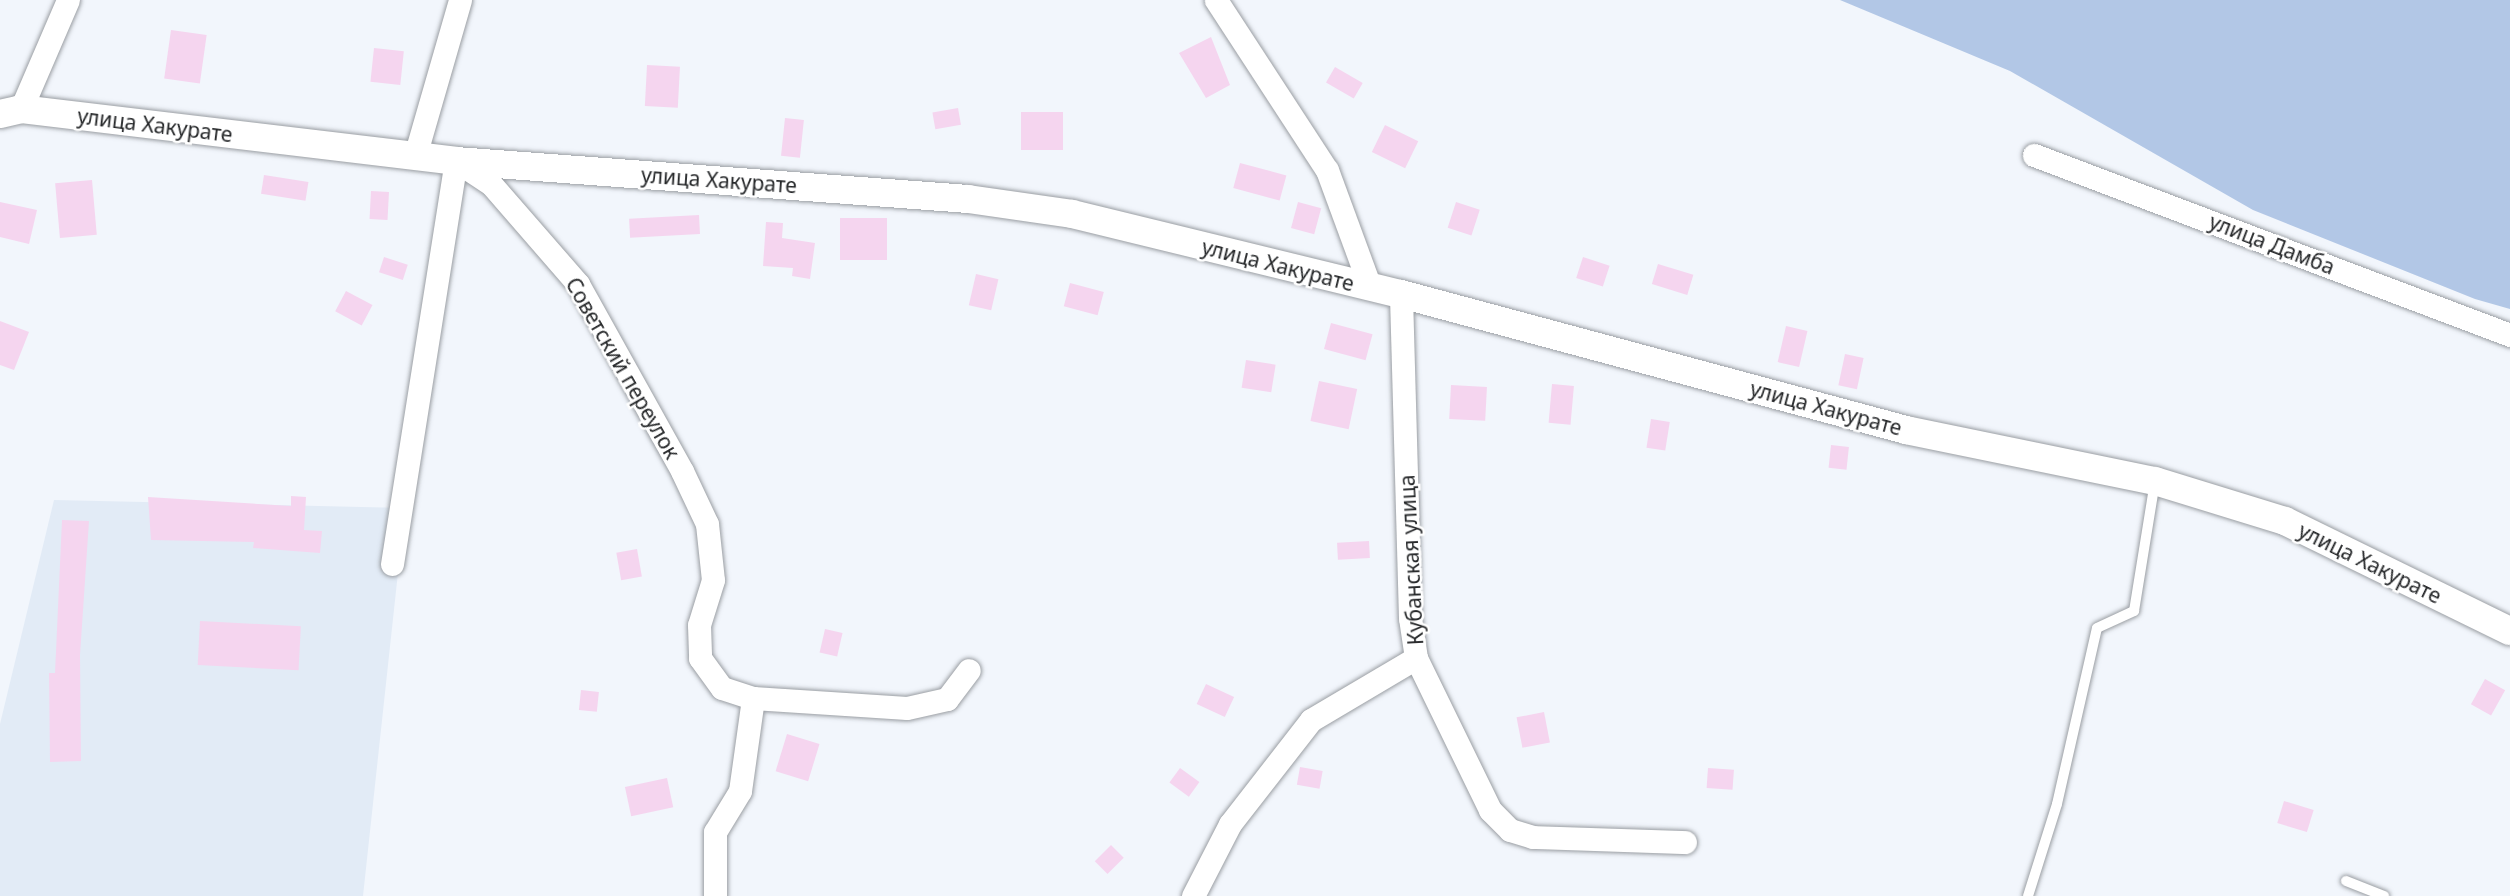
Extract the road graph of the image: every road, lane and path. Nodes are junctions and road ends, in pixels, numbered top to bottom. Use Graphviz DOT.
graph roads {
  1 [pos="68,0"];
  2 [pos="460,0"];
  3 [pos="1216,0"];
  4 [pos="11,111"];
  5 [pos="2034,155"];
  6 [pos="415,156"];
  7 [pos="456,161"];
  8 [pos="1370,287"];
  9 [pos="1401,294"];
  10 [pos="2510,335"];
  11 [pos="2155,481"];
  12 [pos="391,564"];
  13 [pos="2510,631"];
  14 [pos="1416,659"];
  15 [pos="969,670"];
  16 [pos="754,698"];
  17 [pos="1685,842"];
  18 [pos="2346,881"];
  19 [pos="715,896"];
  20 [pos="1193,896"];
  21 [pos="2028,896"];
  22 [pos="2384,896"];
  1 -- 4 [label="street"];
  2 -- 6 [label="street"];
  3 -- 8 [label="street"];
  4 -- 6 [label="street, улица Хакурате"];
  5 -- 10 [label="street, улица Дамба"];
  6 -- 7 [label="street, улица Хакурате"];
  7 -- 8 [label="street, улица Хакурате"];
  7 -- 12 [label="street"];
  7 -- 16 [label="street, Советский переулок"];
  8 -- 9 [label="street, улица Хакурате"];
  9 -- 11 [label="street, улица Хакурате"];
  9 -- 14 [label="street, Кубанская улица"];
  11 -- 13 [label="street, улица Хакурате"];
  11 -- 21 [label="lane"];
  14 -- 17 [label="street"];
  14 -- 20 [label="street, Кубанская улица"];
  15 -- 16 [label="street, Советский переулок"];
  16 -- 19 [label="street"];
  18 -- 22 [label="lane"];
}
